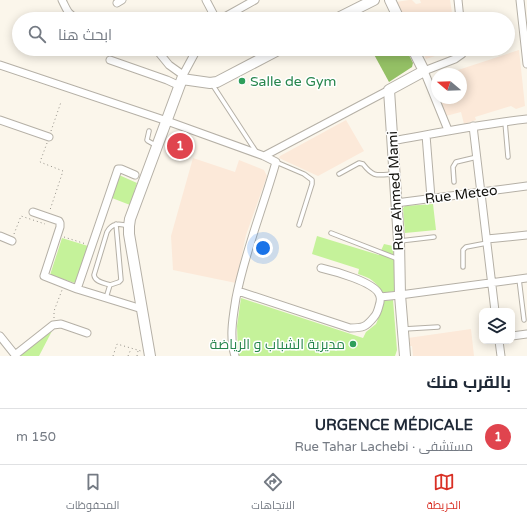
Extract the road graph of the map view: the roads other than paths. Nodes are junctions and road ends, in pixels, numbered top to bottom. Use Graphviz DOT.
graph roads {
  1 [pos="62,0"];
  2 [pos="206,0"];
  3 [pos="254,0"];
  4 [pos="374,0"];
  5 [pos="390,0"];
  6 [pos="458,0"];
  7 [pos="520,0"];
  8 [pos="68,12"];
  9 [pos="212,12"];
  10 [pos="228,12"];
  11 [pos="350,12"];
  12 [pos="396,12"];
  13 [pos="459,12"];
  14 [pos="162,56"];
  15 [pos="194,56"];
  16 [pos="267,56"];
  17 [pos="417,56"];
  18 [pos="459,56"];
  19 [pos="110,60"];
  20 [pos="527,60"];
  21 [pos="0,65"];
  22 [pos="424,70"];
  23 [pos="182,80"];
  24 [pos="212,83"];
  25 [pos="389,90"];
  26 [pos="527,119"];
  27 [pos="0,120"];
  28 [pos="167,121"];
  29 [pos="505,121"];
  30 [pos="473,126"];
  31 [pos="448,130"];
  32 [pos="149,131"];
  33 [pos="426,135"];
  34 [pos="49,137"];
  35 [pos="392,141"];
  36 [pos="158,146"];
  37 [pos="260,155"];
  38 [pos="477,157"];
  39 [pos="508,157"];
  40 [pos="276,162"];
  41 [pos="338,174"];
  42 [pos="394,174"];
  43 [pos="135,176"];
  44 [pos="454,182"];
  45 [pos="527,186"];
  46 [pos="480,192"];
  47 [pos="432,198"];
  48 [pos="396,202"];
  49 [pos="33,212"];
  50 [pos="116,224"];
  51 [pos="299,225"];
  52 [pos="129,226"];
  53 [pos="332,233"];
  54 [pos="527,235"];
  55 [pos="0,236"];
  56 [pos="434,237"];
  57 [pos="12,241"];
  58 [pos="399,241"];
  59 [pos="487,241"];
  60 [pos="399,260"];
  61 [pos="463,267"];
  62 [pos="321,268"];
  63 [pos="527,278"];
  64 [pos="519,279"];
  65 [pos="491,283"];
  66 [pos="110,285"];
  67 [pos="77,289"];
  68 [pos="238,291"];
  69 [pos="400,295"];
  70 [pos="380,297"];
  71 [pos="106,298"];
  72 [pos="495,308"];
  73 [pos="142,309"];
  74 [pos="524,320"];
  75 [pos="438,327"];
  76 [pos="402,329"];
  77 [pos="87,333"];
  78 [pos="527,334"];
  79 [pos="0,336"];
  80 [pos="515,336"];
  81 [pos="499,344"];
  82 [pos="147,354"];
  83 [pos="16,355"];
  84 [pos="235,356"];
  85 [pos="405,356"];
  86 [pos="500,356"];
  1 -- 8 [label="street"];
  2 -- 9 [label="street"];
  3 -- 10 [label="street"];
  4 -- 11 [label="street"];
  5 -- 12 [label="street"];
  6 -- 13 [label="street"];
  7 -- 20 [label="street"];
  14 -- 23 [label="street"];
  15 -- 23 [label="street"];
  16 -- 24 [label="street"];
  17 -- 22 [label="street"];
  18 -- 22 [label="street"];
  19 -- 23 [label="street"];
  21 -- 28 [label="street"];
  22 -- 25 [label="street"];
  22 -- 31 [label="street"];
  23 -- 24 [label="street"];
  23 -- 28 [label="street"];
  24 -- 37 [label="lane"];
  25 -- 35 [label="street, Rue Ahmed Mami"];
  25 -- 37 [label="street"];
  26 -- 29 [label="street"];
  27 -- 34 [label="street"];
  28 -- 36 [label="street"];
  28 -- 37 [label="street"];
  29 -- 30 [label="street"];
  29 -- 39 [label="lane"];
  30 -- 31 [label="street"];
  30 -- 38 [label="street"];
  31 -- 33 [label="street"];
  32 -- 36 [label="lane"];
  33 -- 35 [label="street"];
  33 -- 47 [label="street"];
  35 -- 42 [label="street, Rue Ahmed Mami"];
  36 -- 52 [label="street"];
  37 -- 40 [label="street"];
  38 -- 44 [label="lane"];
  38 -- 46 [label="street"];
  40 -- 51 [label="lane"];
  40 -- 68 [label="street"];
  41 -- 42 [label="lane"];
  42 -- 48 [label="street, Rue Ahmed Mami"];
  43 -- 67 [label="street"];
  45 -- 46 [label="street, Rue Meteo"];
  46 -- 47 [label="street, Rue Meteo"];
  46 -- 59 [label="street"];
  47 -- 48 [label="street, Rue Meteo"];
  48 -- 58 [label="street, Rue Ahmed Mami"];
  49 -- 67 [label="street"];
  50 -- 52 [label="lane"];
  50 -- 66 [label="lane"];
  50 -- 66 [label="lane"];
  52 -- 73 [label="street"];
  53 -- 60 [label="lane"];
  54 -- 59 [label="street"];
  55 -- 57 [label="street"];
  56 -- 58 [label="lane"];
  58 -- 60 [label="street, Rue Ahmed Mami"];
  59 -- 61 [label="lane"];
  59 -- 65 [label="street"];
  60 -- 69 [label="street, Rue Ahmed Mami"];
  62 -- 70 [label="street"];
  63 -- 64 [label="street"];
  64 -- 65 [label="street"];
  64 -- 74 [label="lane"];
  65 -- 69 [label="street"];
  65 -- 72 [label="street"];
  66 -- 71 [label="lane"];
  67 -- 71 [label="street"];
  68 -- 70 [label="street"];
  68 -- 84 [label="street"];
  69 -- 70 [label="street"];
  69 -- 76 [label="street, Rue Ahmed Mami"];
  71 -- 73 [label="street"];
  73 -- 82 [label="street"];
  75 -- 76 [label="lane"];
  76 -- 85 [label="street, Rue Ahmed Mami"];
  77 -- 83 [label="street"];
  78 -- 80 [label="street"];
  79 -- 83 [label="street"];
  81 -- 86 [label="street"];
}
